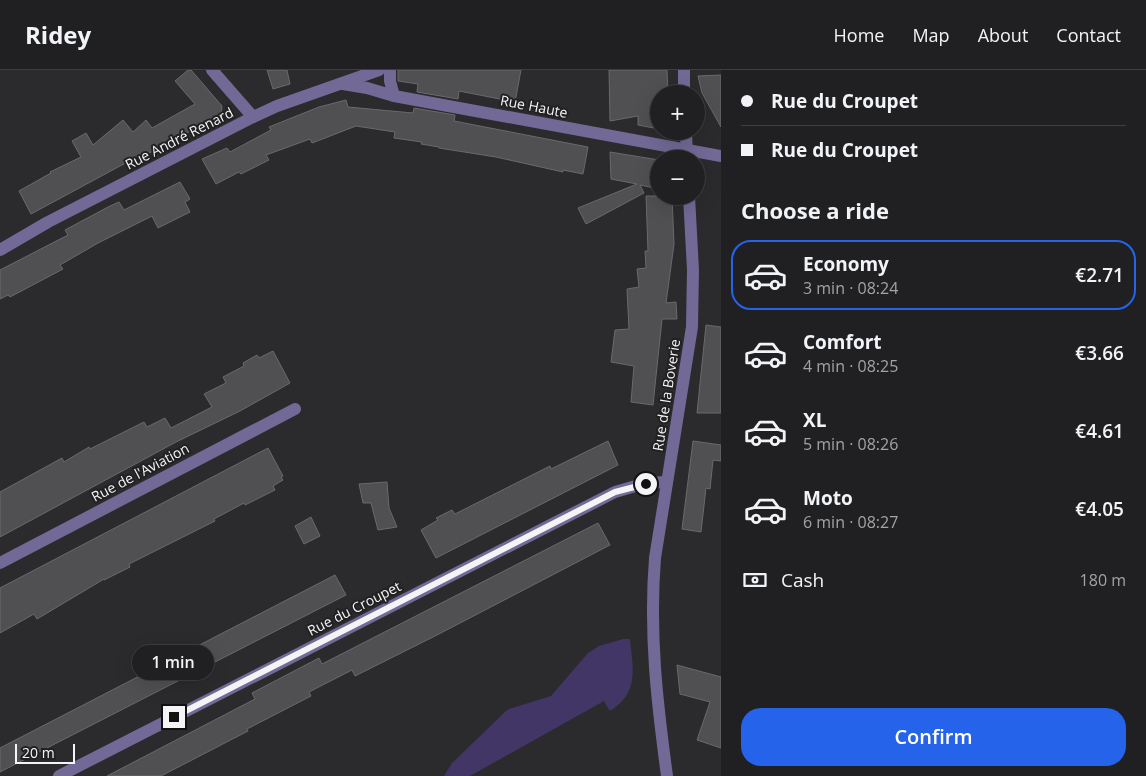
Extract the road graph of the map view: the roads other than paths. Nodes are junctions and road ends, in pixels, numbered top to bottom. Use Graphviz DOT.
graph roads {
  1 [pos="212,70"];
  2 [pos="379,70"];
  3 [pos="390,70"];
  4 [pos="684,70"];
  5 [pos="341,84"];
  6 [pos="684,85"];
  7 [pos="394,96"];
  8 [pos="253,117"];
  9 [pos="667,150"];
  10 [pos="705,155"];
  11 [pos="721,156"];
  12 [pos="689,205"];
  13 [pos="0,250"];
  14 [pos="295,409"];
  15 [pos="667,482"];
  16 [pos="0,563"];
  17 [pos="59,776"];
  18 [pos="668,776"];
  1 -- 8 [label="street"];
  2 -- 5 [label="street, Rue André Renard"];
  3 -- 7 [label="street"];
  4 -- 6 [label="street"];
  5 -- 7 [label="street, Rue Haute"];
  5 -- 8 [label="street, Rue André Renard"];
  7 -- 9 [label="street, Rue Haute"];
  8 -- 13 [label="street, Rue André Renard"];
  10 -- 11 [label="street, Rue Haute"];
  12 -- 15 [label="street, Rue de la Boverie"];
  14 -- 16 [label="street, Rue de l'Aviation"];
  15 -- 17 [label="street, Rue du Croupet"];
  15 -- 18 [label="street, Rue de la Boverie"];
}
